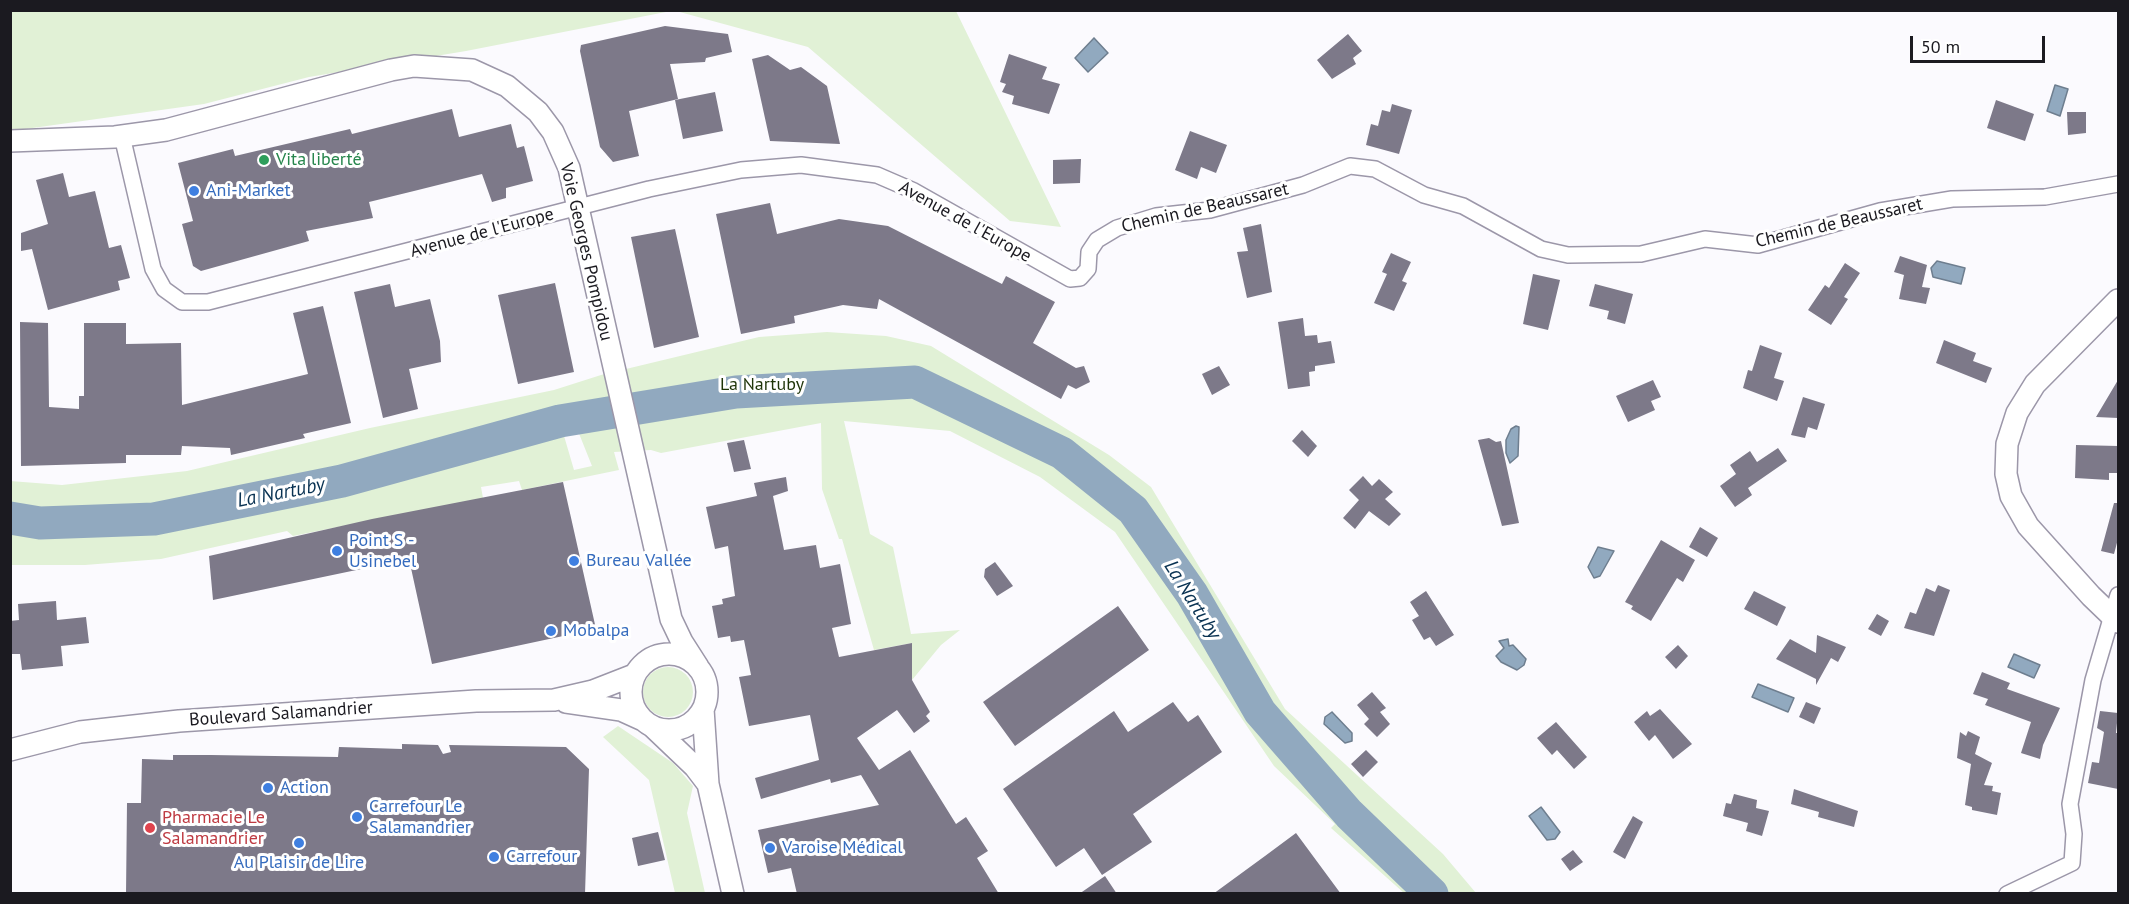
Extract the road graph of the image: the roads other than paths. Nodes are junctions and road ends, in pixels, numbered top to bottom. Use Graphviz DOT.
graph roads {
  1 [pos="122,136"];
  2 [pos="10,141"];
  3 [pos="2118,184"];
  4 [pos="577,207"];
  5 [pos="1080,278"];
  6 [pos="2118,300"];
  7 [pos="2118,595"];
  8 [pos="671,619"];
  9 [pos="2115,619"];
  10 [pos="698,667"];
  11 [pos="640,668"];
  12 [pos="554,700"];
  13 [pos="703,709"];
  14 [pos="648,724"];
  15 [pos="10,750"];
  16 [pos="708,784"];
  17 [pos="733,894"];
  18 [pos="2007,894"];
  1 -- 2 [label="main road, Voie Georges Pompidou"];
  1 -- 4 [label="main road, Voie Georges Pompidou"];
  1 -- 4 [label="street, Avenue de l'Europe"];
  3 -- 5 [label="street, Chemin de Beaussaret"];
  4 -- 5 [label="street, Avenue de l'Europe"];
  4 -- 8 [label="main road, Voie Georges Pompidou"];
  6 -- 9 [label="main road"];
  7 -- 9 [label="street"];
  8 -- 10 [label="main road, Voie Georges Pompidou"];
  8 -- 11 [label="main road"];
  9 -- 18 [label="street"];
  10 -- 11 [label="main road"];
  10 -- 13 [label="main road"];
  11 -- 12 [label="main road, Boulevard Salamandrier"];
  11 -- 14 [label="main road"];
  12 -- 14 [label="main road, Boulevard Salamandrier"];
  12 -- 15 [label="main road, Boulevard Salamandrier"];
  13 -- 14 [label="main road"];
  13 -- 16 [label="main road"];
  14 -- 16 [label="main road"];
  16 -- 17 [label="main road"];
}
